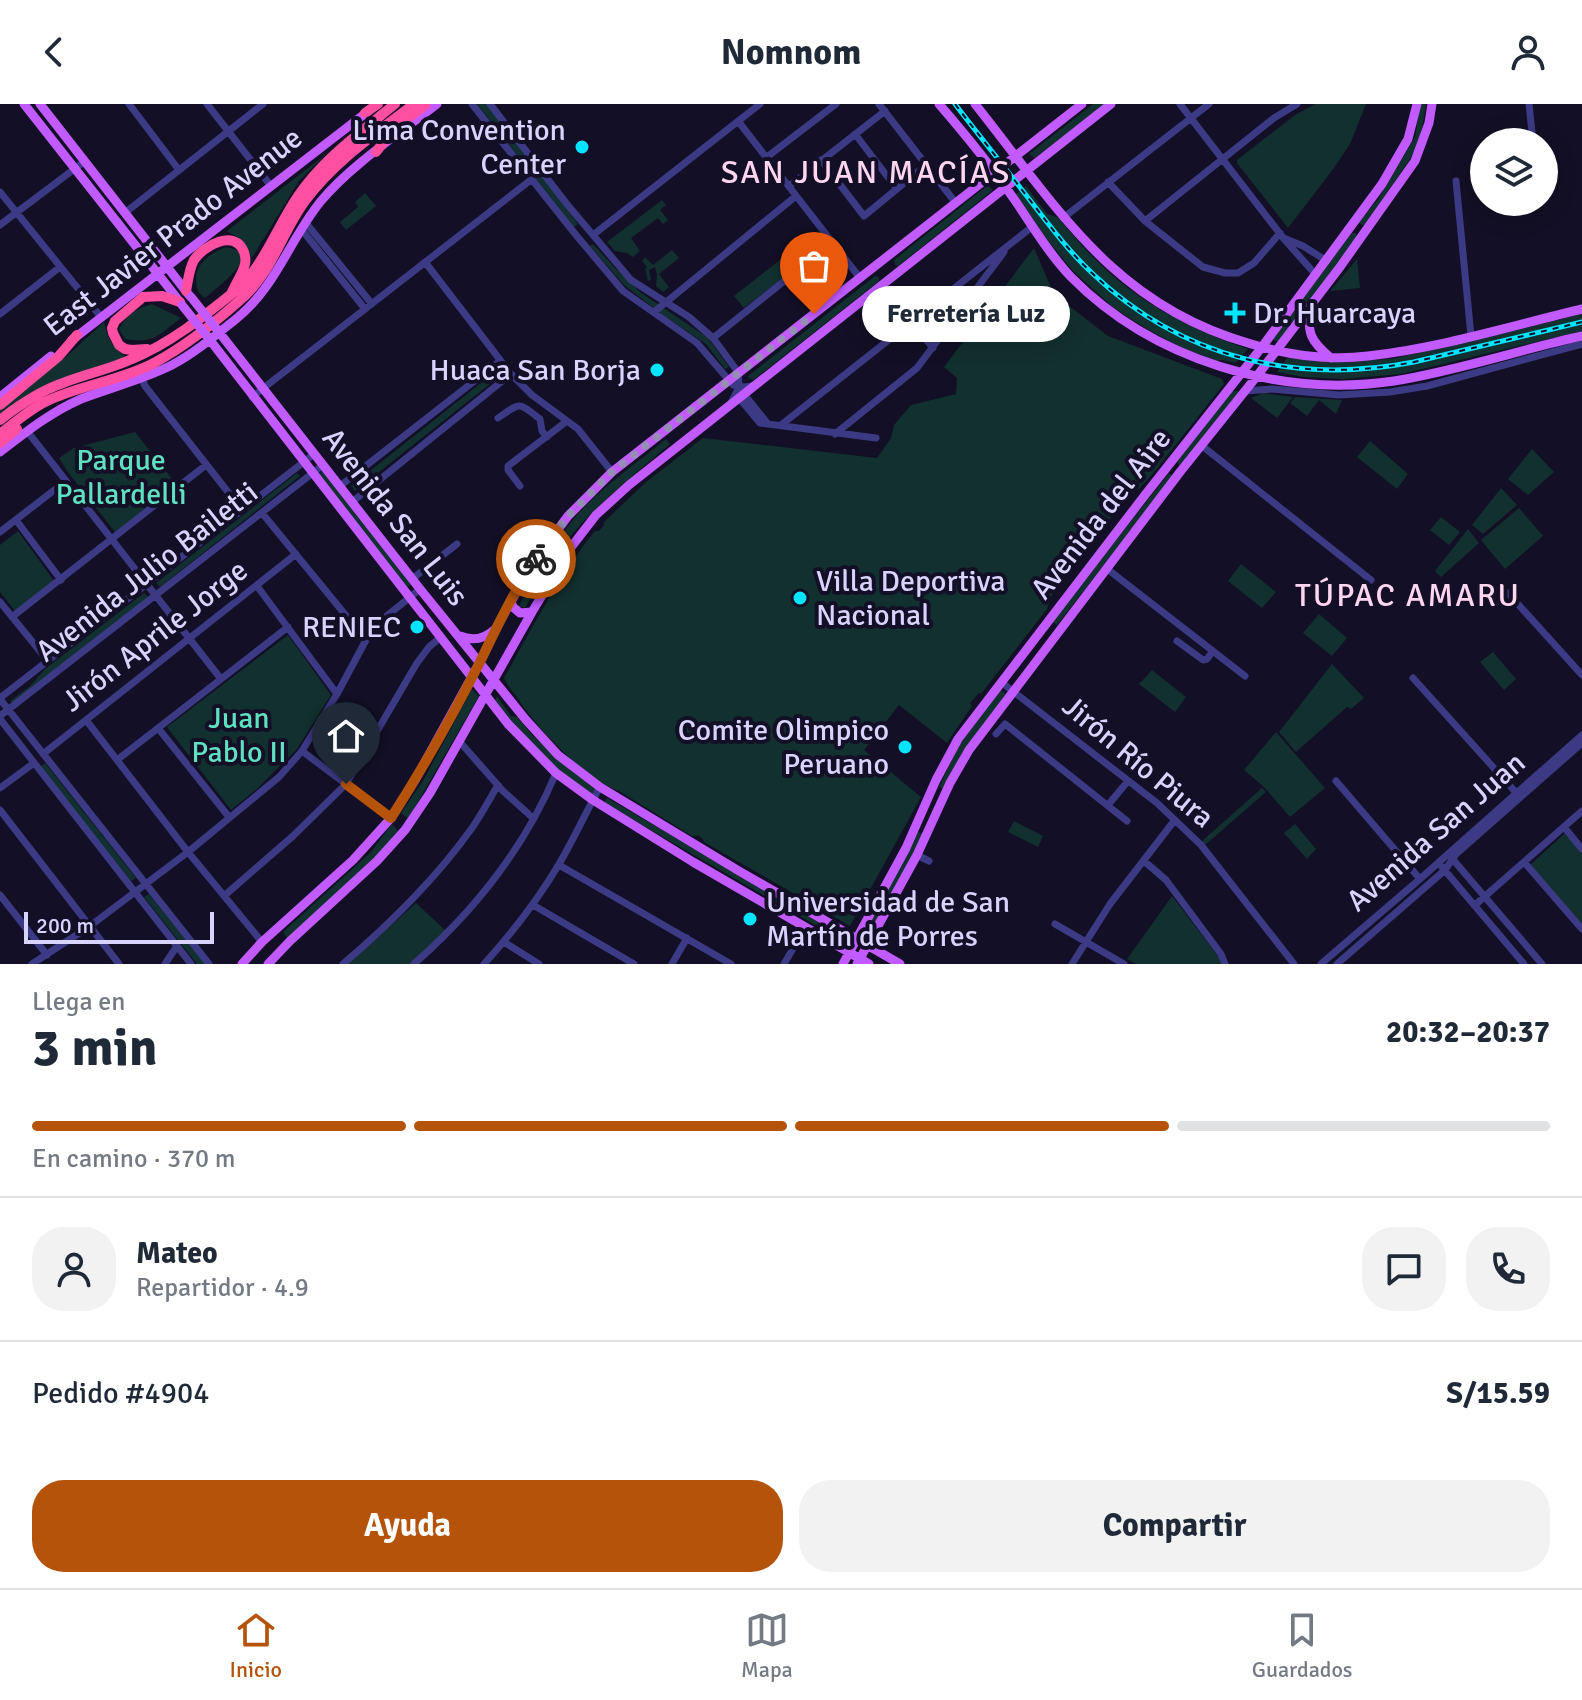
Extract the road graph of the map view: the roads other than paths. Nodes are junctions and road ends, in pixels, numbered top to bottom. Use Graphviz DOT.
graph roads {
  1 [pos="24,104"];
  2 [pos="40,104"];
  3 [pos="129,104"];
  4 [pos="207,104"];
  5 [pos="263,104"];
  6 [pos="377,104"];
  7 [pos="395,104"];
  8 [pos="414,104"];
  9 [pos="426,104"];
  10 [pos="437,104"];
  11 [pos="472,104"];
  12 [pos="490,104"];
  13 [pos="760,104"];
  14 [pos="836,104"];
  15 [pos="939,104"];
  16 [pos="975,104"];
  17 [pos="1111,104"];
  18 [pos="1180,104"];
  19 [pos="1209,104"];
  20 [pos="1297,104"];
  21 [pos="1417,104"];
  22 [pos="1432,104"];
  23 [pos="1529,104"];
  24 [pos="1079,105"];
  25 [pos="882,108"];
  26 [pos="497,112"];
  27 [pos="365,113"];
  28 [pos="1192,118"];
  29 [pos="486,121"];
  30 [pos="738,121"];
  31 [pos="1532,128"];
  32 [pos="228,131"];
  33 [pos="855,134"];
  34 [pos="376,152"];
  35 [pos="1016,156"];
  36 [pos="767,157"];
  37 [pos="1224,159"];
  38 [pos="821,160"];
  39 [pos="85,161"];
  40 [pos="926,165"];
  41 [pos="74,168"];
  42 [pos="179,170"];
  43 [pos="1027,170"];
  44 [pos="994,172"];
  45 [pos="532,179"];
  46 [pos="1456,181"];
  47 [pos="1108,182"];
  48 [pos="271,186"];
  49 [pos="789,186"];
  50 [pos="1006,188"];
  51 [pos="897,189"];
  52 [pos="0,192"];
  53 [pos="796,196"];
  54 [pos="955,202"];
  55 [pos="126,212"];
  56 [pos="16,213"];
  57 [pos="1063,218"];
  58 [pos="1145,221"];
  59 [pos="0,225"];
  60 [pos="1352,225"];
  61 [pos="304,226"];
  62 [pos="1033,226"];
  63 [pos="1364,233"];
  64 [pos="593,235"];
  65 [pos="1282,236"];
  66 [pos="833,242"];
  67 [pos="1011,243"];
  68 [pos="890,254"];
  69 [pos="1327,261"];
  70 [pos="425,262"];
  71 [pos="168,266"];
  72 [pos="60,267"];
  73 [pos="903,267"];
  74 [pos="872,269"];
  75 [pos="158,274"];
  76 [pos="1316,275"];
  77 [pos="860,278"];
  78 [pos="883,283"];
  79 [pos="188,294"];
  80 [pos="231,294"];
  81 [pos="665,301"];
  82 [pos="181,303"];
  83 [pos="1310,304"];
  84 [pos="369,306"];
  85 [pos="1582,309"];
  86 [pos="654,312"];
  87 [pos="0,314"];
  88 [pos="101,317"];
  89 [pos="912,322"];
  90 [pos="217,330"];
  91 [pos="77,335"];
  92 [pos="1471,336"];
  93 [pos="1582,336"];
  94 [pos="207,338"];
  95 [pos="713,338"];
  96 [pos="1582,344"];
  97 [pos="1262,347"];
  98 [pos="153,348"];
  99 [pos="933,348"];
  100 [pos="1522,350"];
  101 [pos="1276,351"];
  102 [pos="1331,358"];
  103 [pos="500,361"];
  104 [pos="1512,363"];
  105 [pos="1439,371"];
  106 [pos="738,372"];
  107 [pos="1241,373"];
  108 [pos="511,374"];
  109 [pos="1257,376"];
  110 [pos="142,379"];
  111 [pos="1452,379"];
  112 [pos="728,380"];
  113 [pos="84,388"];
  114 [pos="262,390"];
  115 [pos="1245,391"];
  116 [pos="738,396"];
  117 [pos="0,397"];
  118 [pos="252,397"];
  119 [pos="0,405"];
  120 [pos="498,418"];
  121 [pos="0,420"];
  122 [pos="567,421"];
  123 [pos="781,425"];
  124 [pos="27,431"];
  125 [pos="665,431"];
  126 [pos="0,434"];
  127 [pos="835,434"];
  128 [pos="547,437"];
  129 [pos="876,438"];
  130 [pos="0,443"];
  131 [pos="1201,445"];
  132 [pos="677,446"];
  133 [pos="0,452"];
  134 [pos="314,454"];
  135 [pos="304,462"];
  136 [pos="206,465"];
  137 [pos="323,465"];
  138 [pos="1170,465"];
  139 [pos="612,472"];
  140 [pos="1180,472"];
  141 [pos="312,473"];
  142 [pos="66,481"];
  143 [pos="340,486"];
  144 [pos="520,486"];
  145 [pos="352,502"];
  146 [pos="242,510"];
  147 [pos="262,513"];
  148 [pos="16,520"];
  149 [pos="0,532"];
  150 [pos="112,539"];
  151 [pos="457,544"];
  152 [pos="296,554"];
  153 [pos="1106,568"];
  154 [pos="412,579"];
  155 [pos="61,580"];
  156 [pos="1371,580"];
  157 [pos="146,584"];
  158 [pos="257,586"];
  159 [pos="420,589"];
  160 [pos="1508,593"];
  161 [pos="155,596"];
  162 [pos="408,598"];
  163 [pos="0,602"];
  164 [pos="511,602"];
  165 [pos="532,612"];
  166 [pos="12,617"];
  167 [pos="1047,623"];
  168 [pos="288,627"];
  169 [pos="496,628"];
  170 [pos="1057,631"];
  171 [pos="459,635"];
  172 [pos="441,637"];
  173 [pos="190,639"];
  174 [pos="366,640"];
  175 [pos="1177,641"];
  176 [pos="1213,651"];
  177 [pos="48,661"];
  178 [pos="480,662"];
  179 [pos="1582,675"];
  180 [pos="1245,676"];
  181 [pos="472,677"];
  182 [pos="1413,678"];
  183 [pos="221,679"];
  184 [pos="494,680"];
  185 [pos="1001,682"];
  186 [pos="1012,690"];
  187 [pos="337,694"];
  188 [pos="485,695"];
  189 [pos="0,699"];
  190 [pos="9,710"];
  191 [pos="0,718"];
  192 [pos="86,720"];
  193 [pos="989,721"];
  194 [pos="158,728"];
  195 [pos="1582,735"];
  196 [pos="459,741"];
  197 [pos="1582,743"];
  198 [pos="302,751"];
  199 [pos="43,754"];
  200 [pos="117,760"];
  201 [pos="34,763"];
  202 [pos="556,773"];
  203 [pos="1128,781"];
  204 [pos="1336,781"];
  205 [pos="346,784"];
  206 [pos="498,785"];
  207 [pos="600,787"];
  208 [pos="0,788"];
  209 [pos="1519,796"];
  210 [pos="593,800"];
  211 [pos="926,802"];
  212 [pos="1108,805"];
  213 [pos="939,808"];
  214 [pos="0,810"];
  215 [pos="1582,811"];
  216 [pos="229,817"];
  217 [pos="391,818"];
  218 [pos="533,818"];
  219 [pos="1127,821"];
  220 [pos="1174,821"];
  221 [pos="1564,827"];
  222 [pos="405,830"];
  223 [pos="1582,849"];
  224 [pos="188,852"];
  225 [pos="917,855"];
  226 [pos="1450,857"];
  227 [pos="929,861"];
  228 [pos="1144,861"];
  229 [pos="1438,862"];
  230 [pos="1524,862"];
  231 [pos="559,865"];
  232 [pos="1445,870"];
  233 [pos="1420,879"];
  234 [pos="145,883"];
  235 [pos="135,890"];
  236 [pos="0,895"];
  237 [pos="224,896"];
  238 [pos="1484,898"];
  239 [pos="533,905"];
  240 [pos="1475,905"];
  241 [pos="1055,924"];
  242 [pos="90,926"];
  243 [pos="805,928"];
  244 [pos="276,929"];
  245 [pos="1582,929"];
  246 [pos="687,938"];
  247 [pos="857,939"];
  248 [pos="290,941"];
  249 [pos="262,942"];
  250 [pos="504,942"];
  251 [pos="1085,942"];
  252 [pos="867,945"];
  253 [pos="177,946"];
  254 [pos="849,953"];
  255 [pos="47,955"];
  256 [pos="862,962"];
  257 [pos="271,963"];
  258 [pos="32,964"];
  259 [pos="119,964"];
  260 [pos="165,964"];
  261 [pos="191,964"];
  262 [pos="209,964"];
  263 [pos="242,964"];
  264 [pos="343,964"];
  265 [pos="414,964"];
  266 [pos="484,964"];
  267 [pos="539,964"];
  268 [pos="634,964"];
  269 [pos="672,964"];
  270 [pos="731,964"];
  271 [pos="784,964"];
  272 [pos="843,964"];
  273 [pos="900,964"];
  274 [pos="1072,964"];
  275 [pos="1124,964"];
  276 [pos="1225,964"];
  277 [pos="1294,964"];
  278 [pos="1321,964"];
  279 [pos="1337,964"];
  280 [pos="1524,964"];
  281 [pos="1542,964"];
  1 -- 41 [label="main road, Avenida San Luis"];
  2 -- 39 [label="main road, Avenida San Luis"];
  3 -- 42 [label="street"];
  4 -- 32 [label="street"];
  5 -- 32 [label="street"];
  6 -- 27 [label="highway"];
  7 -- 80 [label="highway, East Javier Prado Avenue"];
  8 -- 113 [label="highway, East Javier Prado Avenue"];
  9 -- 34 [label="highway"];
  10 -- 34 [label="main road, East Javier Prado Avenue"];
  11 -- 29 [label="street"];
  12 -- 26 [label="street"];
  13 -- 30 [label="street"];
  14 -- 36 [label="street"];
  15 -- 44 [label="main road"];
  16 -- 35 [label="main road"];
  17 -- 43 [label="main road"];
  18 -- 28 [label="street"];
  19 -- 28 [label="street"];
  20 -- 37 [label="street"];
  21 -- 60 [label="main road, Avenida del Aire"];
  22 -- 63 [label="main road, Avenida del Aire"];
  23 -- 31 [label="street"];
  24 -- 35 [label="main road"];
  25 -- 33 [label="street"];
  25 -- 40 [label="street"];
  26 -- 29 [label="street"];
  26 -- 64 [label="street"];
  27 -- 48 [label="main road, East Javier Prado Avenue"];
  28 -- 37 [label="street"];
  28 -- 47 [label="street"];
  29 -- 45 [label="street"];
  30 -- 36 [label="street"];
  30 -- 64 [label="street"];
  32 -- 42 [label="street"];
  32 -- 48 [label="street"];
  33 -- 38 [label="street"];
  33 -- 51 [label="street"];
  34 -- 61 [label="main road, East Javier Prado Avenue"];
  35 -- 43 [label="main road"];
  35 -- 44 [label="main road"];
  36 -- 49 [label="street"];
  37 -- 58 [label="street"];
  37 -- 65 [label="street"];
  38 -- 49 [label="street"];
  38 -- 51 [label="street"];
  39 -- 41 [label="street"];
  39 -- 55 [label="main road, Avenida San Luis"];
  40 -- 51 [label="street"];
  40 -- 54 [label="street"];
  41 -- 56 [label="street"];
  41 -- 75 [label="main road, Avenida San Luis"];
  42 -- 55 [label="street"];
  43 -- 50 [label="main road"];
  43 -- 57 [label="main road"];
  44 -- 50 [label="main road"];
  44 -- 54 [label="main road"];
  45 -- 70 [label="street"];
  45 -- 86 [label="street"];
  46 -- 92 [label="street"];
  47 -- 57 [label="street"];
  47 -- 58 [label="street"];
  48 -- 71 [label="main road, East Javier Prado Avenue"];
  49 -- 53 [label="street"];
  50 -- 62 [label="main road"];
  50 -- 73 [label="main road"];
  52 -- 56 [label="street"];
  53 -- 66 [label="street"];
  53 -- 81 [label="street"];
  54 -- 68 [label="main road"];
  55 -- 71 [label="main road, Avenida San Luis"];
  56 -- 59 [label="street"];
  56 -- 72 [label="street"];
  57 -- 97 [label="main road"];
  58 -- 65 [label="street"];
  60 -- 63 [label="main road"];
  60 -- 69 [label="main road, Avenida del Aire"];
  61 -- 84 [label="street"];
  61 -- 90 [label="main road, East Javier Prado Avenue"];
  62 -- 67 [label="street"];
  62 -- 107 [label="main road"];
  63 -- 83 [label="main road, Avenida del Aire"];
  64 -- 81 [label="street"];
  65 -- 69 [label="street"];
  65 -- 76 [label="street"];
  66 -- 77 [label="street"];
  66 -- 95 [label="street"];
  67 -- 89 [label="street"];
  67 -- 99 [label="street"];
  68 -- 73 [label="main road"];
  68 -- 74 [label="main road"];
  69 -- 76 [label="main road, Avenida del Aire"];
  70 -- 84 [label="street"];
  70 -- 103 [label="street"];
  71 -- 75 [label="main road, East Javier Prado Avenue"];
  71 -- 79 [label="main road, Avenida San Luis"];
  72 -- 87 [label="street"];
  72 -- 88 [label="street"];
  73 -- 78 [label="main road"];
  74 -- 77 [label="main road"];
  74 -- 78 [label="main road"];
  75 -- 82 [label="main road, Avenida San Luis"];
  75 -- 88 [label="main road, East Javier Prado Avenue"];
  76 -- 97 [label="main road, Avenida del Aire"];
  77 -- 106 [label="main road"];
  78 -- 89 [label="street"];
  78 -- 116 [label="main road"];
  79 -- 80 [label="highway"];
  79 -- 90 [label="main road, Avenida San Luis, bridge"];
  80 -- 98 [label="highway, East Javier Prado Avenue"];
  81 -- 86 [label="street"];
  81 -- 95 [label="street"];
  82 -- 94 [label="main road, Avenida San Luis, bridge"];
  82 -- 98 [label="highway"];
  83 -- 101 [label="main road, Avenida del Aire"];
  83 -- 102 [label="main road"];
  84 -- 114 [label="street"];
  85 -- 92 [label="main road"];
  86 -- 112 [label="street"];
  88 -- 91 [label="main road, East Javier Prado Avenue"];
  89 -- 99 [label="street"];
  89 -- 123 [label="street"];
  90 -- 94 [label="main road, East Javier Prado Avenue"];
  90 -- 114 [label="main road, Avenida San Luis"];
  91 -- 117 [label="main road, East Javier Prado Avenue"];
  91 -- 119 [label="highway"];
  92 -- 102 [label="main road"];
  93 -- 100 [label="main road"];
  94 -- 110 [label="main road, East Javier Prado Avenue"];
  94 -- 118 [label="main road, Avenida San Luis"];
  95 -- 106 [label="street"];
  96 -- 104 [label="street"];
  97 -- 101 [label="main road"];
  97 -- 107 [label="main road, Avenida del Aire"];
  98 -- 121 [label="highway, East Javier Prado Avenue"];
  99 -- 127 [label="street"];
  100 -- 104 [label="main road"];
  100 -- 105 [label="main road"];
  101 -- 102 [label="main road"];
  101 -- 109 [label="main road, Avenida del Aire"];
  103 -- 108 [label="street"];
  103 -- 143 [label="street"];
  104 -- 111 [label="street"];
  105 -- 109 [label="main road"];
  105 -- 111 [label="main road"];
  106 -- 112 [label="main road"];
  106 -- 116 [label="street"];
  107 -- 109 [label="main road"];
  107 -- 138 [label="main road, Avenida del Aire"];
  108 -- 122 [label="street"];
  108 -- 145 [label="street"];
  109 -- 115 [label="main road, Avenida del Aire"];
  110 -- 124 [label="main road, East Javier Prado Avenue"];
  110 -- 136 [label="street"];
  111 -- 115 [label="street"];
  112 -- 116 [label="street"];
  112 -- 125 [label="main road"];
  113 -- 126 [label="highway, East Javier Prado Avenue"];
  113 -- 130 [label="highway"];
  114 -- 118 [label="street"];
  114 -- 134 [label="main road, Avenida San Luis"];
  115 -- 131 [label="main road, Avenida del Aire"];
  116 -- 123 [label="street"];
  116 -- 132 [label="main road"];
  118 -- 135 [label="main road, Avenida San Luis"];
  120 -- 128 [label="street"];
  122 -- 128 [label="street"];
  122 -- 139 [label="street"];
  123 -- 127 [label="street"];
  124 -- 133 [label="main road, East Javier Prado Avenue"];
  124 -- 142 [label="street"];
  125 -- 132 [label="main road"];
  125 -- 139 [label="main road"];
  127 -- 129 [label="street"];
  128 -- 144 [label="street"];
  131 -- 140 [label="main road, Avenida del Aire"];
  131 -- 156 [label="street"];
  132 -- 165 [label="main road"];
  134 -- 135 [label="street, Avenida Julio Bailetti"];
  134 -- 137 [label="main road, Avenida San Luis"];
  135 -- 141 [label="main road, Avenida San Luis"];
  135 -- 146 [label="street, Avenida Julio Bailetti"];
  136 -- 146 [label="street"];
  136 -- 150 [label="street"];
  137 -- 141 [label="street, Avenida Julio Bailetti"];
  137 -- 143 [label="main road, Avenida San Luis"];
  138 -- 140 [label="main road"];
  138 -- 167 [label="main road, Avenida del Aire"];
  139 -- 164 [label="main road"];
  140 -- 153 [label="main road, Avenida del Aire"];
  141 -- 147 [label="street, Avenida Julio Bailetti"];
  141 -- 162 [label="main road, Avenida San Luis"];
  142 -- 148 [label="street"];
  142 -- 150 [label="street"];
  143 -- 145 [label="main road, Avenida San Luis"];
  145 -- 154 [label="main road, Avenida San Luis"];
  146 -- 157 [label="street, Avenida Julio Bailetti"];
  147 -- 152 [label="street"];
  147 -- 161 [label="street, Avenida Julio Bailetti"];
  148 -- 149 [label="street"];
  148 -- 155 [label="street"];
  150 -- 155 [label="street"];
  150 -- 157 [label="street"];
  151 -- 154 [label="street"];
  152 -- 158 [label="street, Jirón Aprile Jorge"];
  152 -- 174 [label="street"];
  153 -- 170 [label="main road, Avenida del Aire"];
  153 -- 176 [label="street"];
  154 -- 159 [label="main road, Avenida San Luis"];
  155 -- 166 [label="street"];
  157 -- 161 [label="street"];
  157 -- 177 [label="street, Avenida Julio Bailetti"];
  158 -- 168 [label="street"];
  158 -- 173 [label="street, Jirón Aprile Jorge"];
  159 -- 162 [label="street"];
  159 -- 171 [label="main road, Avenida San Luis"];
  160 -- 179 [label="street"];
  161 -- 173 [label="street"];
  161 -- 190 [label="street, Avenida Julio Bailetti"];
  162 -- 172 [label="main road, Avenida San Luis"];
  162 -- 174 [label="street"];
  163 -- 166 [label="street"];
  164 -- 165 [label="main road"];
  164 -- 169 [label="main road"];
  165 -- 184 [label="main road"];
  166 -- 177 [label="street"];
  167 -- 170 [label="main road"];
  167 -- 185 [label="main road, Avenida del Aire"];
  168 -- 183 [label="street"];
  168 -- 187 [label="street"];
  169 -- 171 [label="main road"];
  169 -- 178 [label="main road"];
  170 -- 186 [label="main road, Avenida del Aire"];
  171 -- 178 [label="main road, Avenida San Luis"];
  172 -- 181 [label="main road, Avenida San Luis"];
  172 -- 205 [label="street"];
  173 -- 183 [label="street"];
  173 -- 192 [label="street, Jirón Aprile Jorge"];
  174 -- 187 [label="street"];
  175 -- 176 [label="street"];
  176 -- 180 [label="street"];
  177 -- 189 [label="street, Avenida Julio Bailetti"];
  178 -- 181 [label="main road"];
  178 -- 184 [label="main road, Avenida San Luis"];
  181 -- 188 [label="main road, Avenida San Luis"];
  181 -- 217 [label="main road"];
  182 -- 209 [label="street"];
  183 -- 194 [label="street"];
  184 -- 188 [label="main road"];
  184 -- 207 [label="main road, Avenida San Luis"];
  185 -- 186 [label="street, Jirón Río Piura"];
  185 -- 211 [label="main road, Avenida del Aire"];
  186 -- 193 [label="main road, Avenida del Aire"];
  186 -- 203 [label="street, Jirón Río Piura"];
  187 -- 198 [label="street"];
  188 -- 196 [label="main road"];
  188 -- 202 [label="main road, Avenida San Luis"];
  189 -- 190 [label="street"];
  190 -- 191 [label="street, Avenida Julio Bailetti"];
  190 -- 199 [label="street"];
  191 -- 201 [label="street"];
  192 -- 199 [label="street, Jirón Aprile Jorge"];
  192 -- 200 [label="street"];
  193 -- 212 [label="street"];
  193 -- 213 [label="main road, Avenida del Aire"];
  194 -- 200 [label="street"];
  194 -- 216 [label="street"];
  195 -- 209 [label="street, Avenida San Juan"];
  196 -- 206 [label="street"];
  196 -- 222 [label="main road"];
  197 -- 209 [label="street, Avenida San Juan"];
  198 -- 205 [label="street"];
  198 -- 216 [label="street"];
  199 -- 234 [label="street"];
  200 -- 224 [label="street"];
  201 -- 208 [label="street"];
  201 -- 235 [label="street"];
  202 -- 210 [label="main road, Avenida San Luis"];
  202 -- 218 [label="street"];
  203 -- 212 [label="street"];
  203 -- 220 [label="street, Jirón Río Piura"];
  204 -- 233 [label="street"];
  205 -- 217 [label="street"];
  205 -- 237 [label="street"];
  206 -- 218 [label="street"];
  206 -- 264 [label="street"];
  207 -- 210 [label="street"];
  207 -- 247 [label="main road, Avenida San Luis"];
  209 -- 226 [label="street, Avenida San Juan"];
  210 -- 231 [label="street"];
  210 -- 243 [label="main road, Avenida San Luis"];
  211 -- 213 [label="main road"];
  211 -- 247 [label="main road, Avenida del Aire"];
  212 -- 219 [label="street"];
  213 -- 225 [label="main road, Avenida del Aire"];
  214 -- 242 [label="street"];
  215 -- 221 [label="street"];
  216 -- 224 [label="street"];
  217 -- 222 [label="main road"];
  217 -- 244 [label="main road"];
  218 -- 265 [label="street"];
  220 -- 228 [label="street"];
  220 -- 277 [label="street, Jirón Río Piura"];
  221 -- 223 [label="street"];
  221 -- 230 [label="street"];
  222 -- 248 [label="main road"];
  224 -- 234 [label="street"];
  224 -- 237 [label="street"];
  225 -- 227 [label="street"];
  225 -- 252 [label="main road, Avenida del Aire"];
  226 -- 229 [label="street, Avenida San Juan"];
  226 -- 232 [label="street, Avenida San Juan"];
  226 -- 238 [label="street"];
  228 -- 251 [label="street"];
  228 -- 276 [label="street"];
  229 -- 232 [label="street"];
  229 -- 233 [label="street, Avenida San Juan"];
  230 -- 238 [label="street"];
  230 -- 245 [label="street"];
  231 -- 239 [label="street"];
  231 -- 246 [label="street"];
  232 -- 240 [label="street"];
  232 -- 279 [label="street, Avenida San Juan"];
  233 -- 278 [label="street, Avenida San Juan"];
  234 -- 235 [label="street"];
  234 -- 262 [label="street"];
  235 -- 242 [label="street"];
  235 -- 253 [label="street"];
  236 -- 255 [label="street"];
  237 -- 249 [label="street"];
  238 -- 240 [label="street"];
  238 -- 281 [label="street"];
  239 -- 250 [label="street"];
  239 -- 268 [label="street"];
  240 -- 280 [label="street"];
  241 -- 251 [label="street"];
  242 -- 255 [label="street"];
  242 -- 259 [label="street"];
  243 -- 254 [label="main road, Avenida San Luis"];
  243 -- 271 [label="street"];
  244 -- 248 [label="main road"];
  244 -- 249 [label="main road"];
  246 -- 269 [label="street"];
  246 -- 270 [label="street"];
  247 -- 252 [label="main road, Avenida San Luis"];
  247 -- 254 [label="main road, Avenida del Aire"];
  248 -- 257 [label="main road"];
  249 -- 263 [label="main road"];
  250 -- 266 [label="street"];
  250 -- 267 [label="street"];
  251 -- 274 [label="street"];
  251 -- 275 [label="street"];
  252 -- 256 [label="main road, Avenida del Aire"];
  252 -- 273 [label="main road, Avenida San Luis"];
  253 -- 260 [label="street"];
  253 -- 261 [label="street"];
  254 -- 256 [label="main road, Avenida San Luis"];
  254 -- 272 [label="main road, Avenida del Aire"];
  255 -- 258 [label="street"];
}
